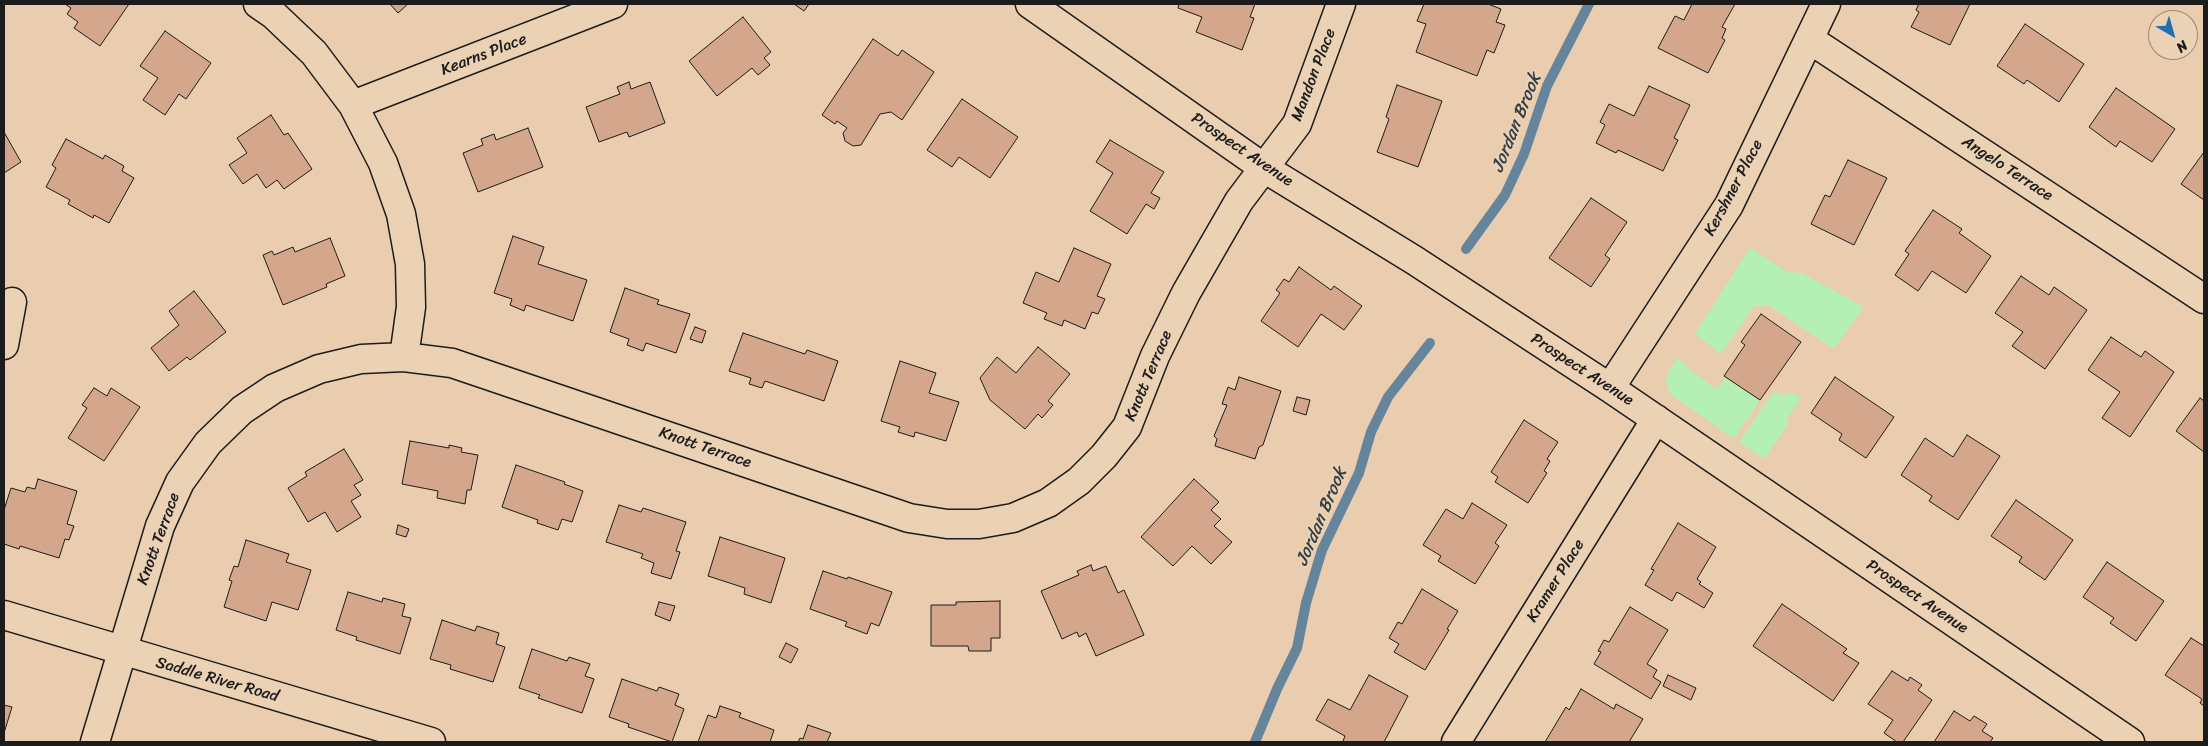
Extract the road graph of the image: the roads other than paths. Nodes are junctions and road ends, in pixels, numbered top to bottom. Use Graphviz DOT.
graph roads {
  1 [pos="258,4"];
  2 [pos="613,4"];
  3 [pos="1030,4"];
  4 [pos="1341,4"];
  5 [pos="1826,4"];
  6 [pos="1809,39"];
  7 [pos="353,106"];
  8 [pos="1264,168"];
  9 [pos="2204,299"];
  10 [pos="12,302"];
  11 [pos="4,345"];
  12 [pos="404,357"];
  13 [pos="1610,388"];
  14 [pos="1656,419"];
  15 [pos="4,615"];
  16 [pos="122,652"];
  17 [pos="95,742"];
  18 [pos="431,742"];
  19 [pos="1456,742"];
  20 [pos="2130,742"];
  1 -- 7 [label="street"];
  2 -- 7 [label="street, Kearns Place"];
  3 -- 8 [label="street, Prospect Avenue"];
  4 -- 8 [label="street, Mandon Place"];
  5 -- 6 [label="street, Kershner Place"];
  6 -- 9 [label="street, Angelo Terrace"];
  6 -- 13 [label="street, Kershner Place"];
  7 -- 12 [label="street"];
  8 -- 12 [label="street, Knott Terrace"];
  8 -- 13 [label="street, Prospect Avenue"];
  10 -- 11 [label="street"];
  12 -- 16 [label="street, Knott Terrace"];
  13 -- 14 [label="street, Prospect Avenue"];
  14 -- 19 [label="street, Kramer Place"];
  14 -- 20 [label="street, Prospect Avenue"];
  15 -- 16 [label="street, Saddle River Road"];
  16 -- 17 [label="street, Knott Terrace"];
  16 -- 18 [label="street, Saddle River Road"];
}
